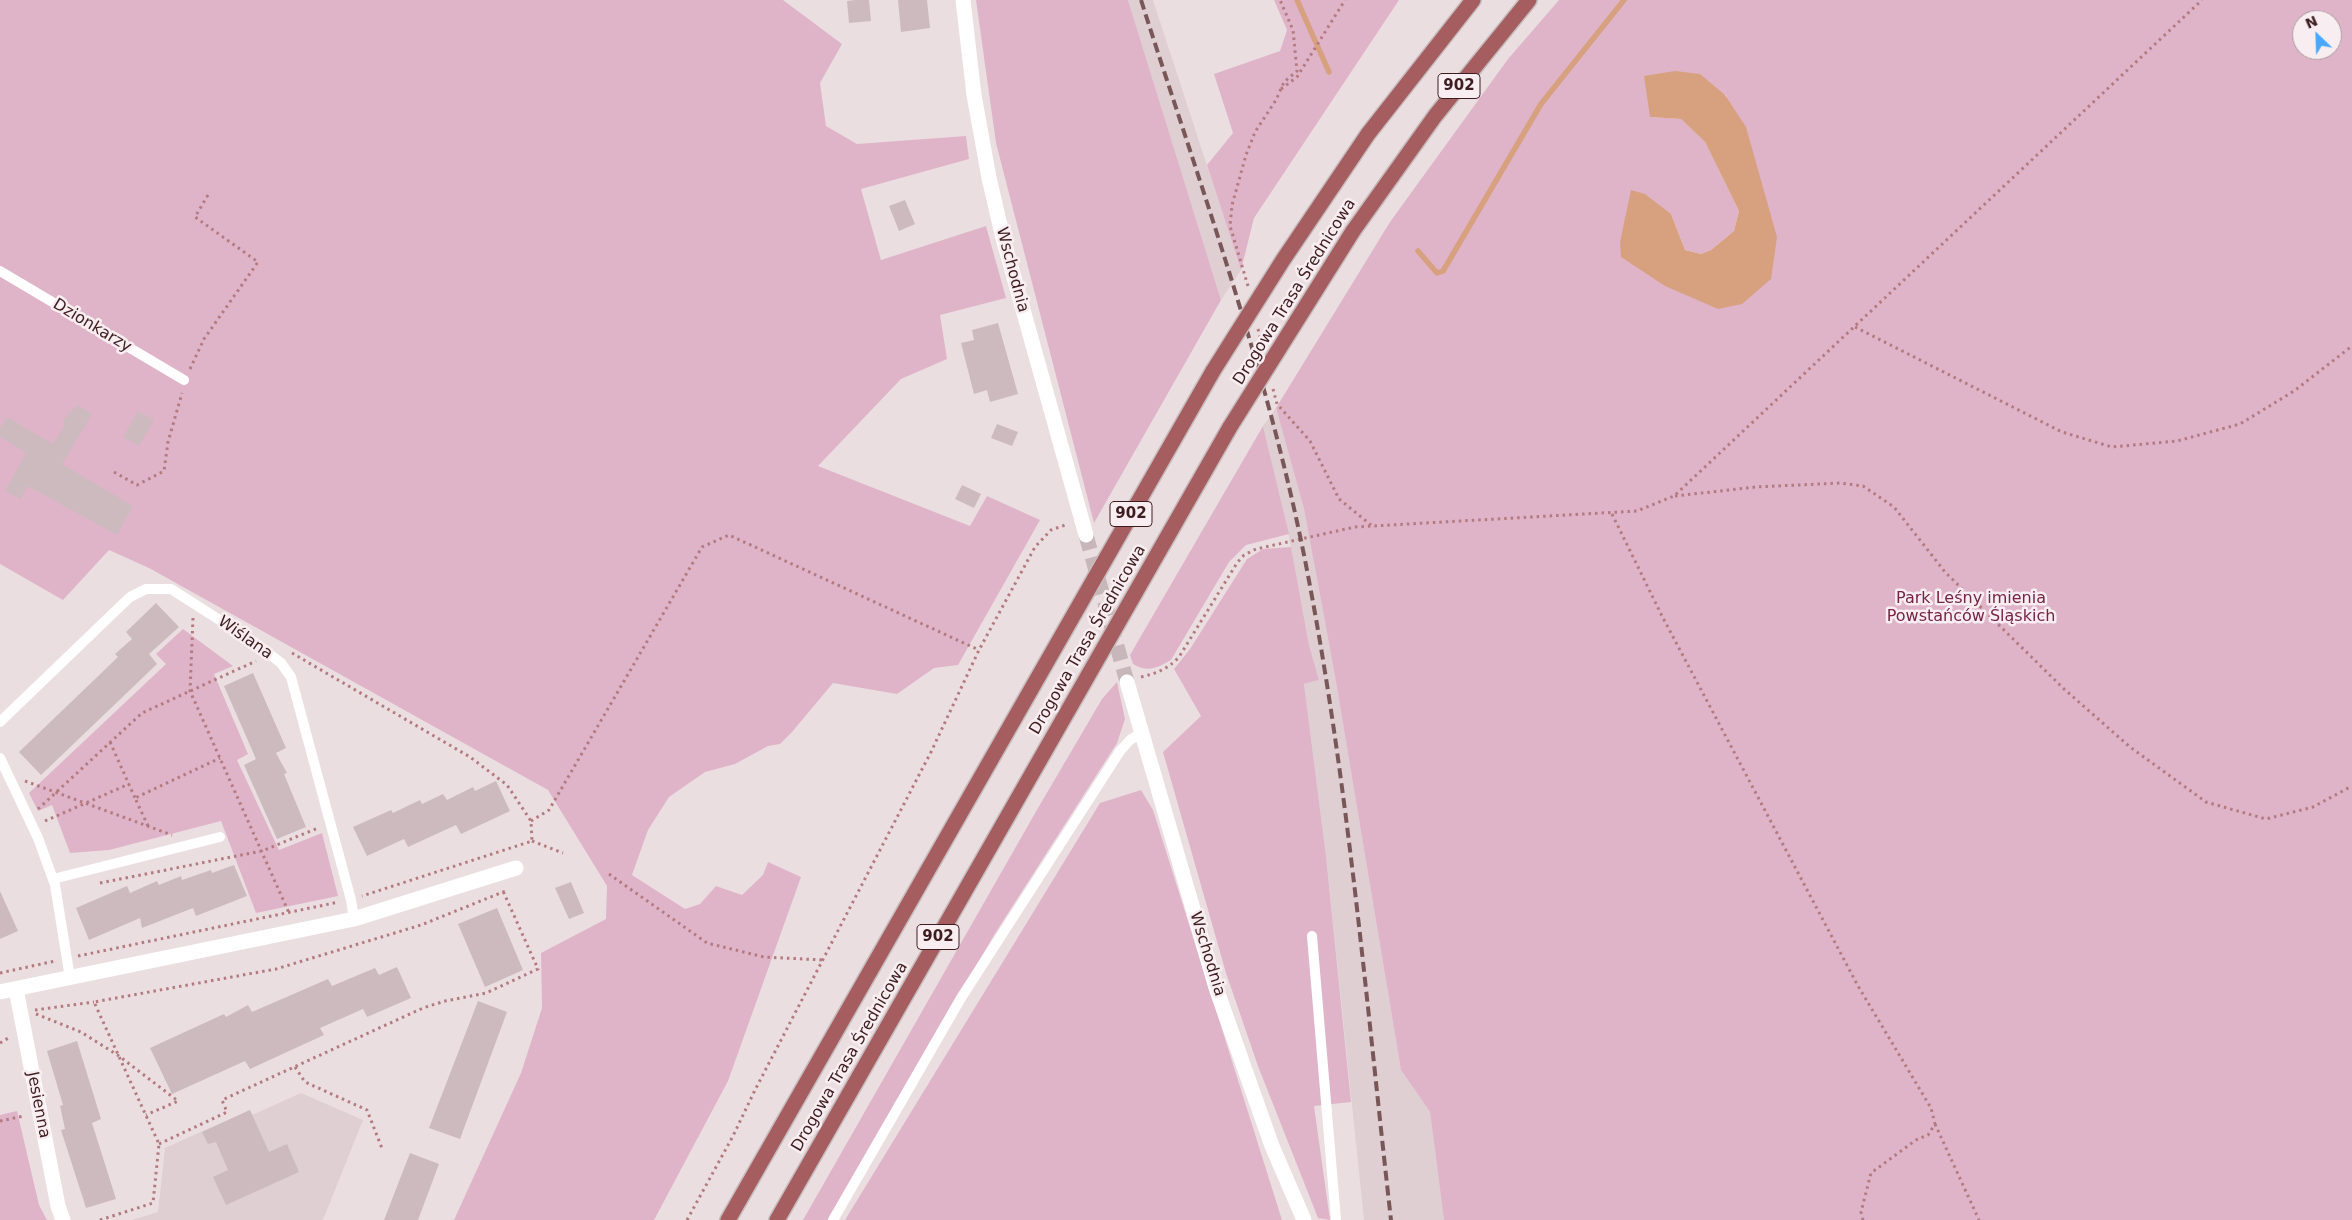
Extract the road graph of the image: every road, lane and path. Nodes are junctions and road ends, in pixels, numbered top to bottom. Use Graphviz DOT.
graph roads {
  1 [pos="964,0"];
  2 [pos="1345,0"];
  3 [pos="1473,0"];
  4 [pos="1528,0"];
  5 [pos="2202,0"];
  6 [pos="1280,89"];
  7 [pos="208,196"];
  8 [pos="0,271"];
  9 [pos="1855,327"];
  10 [pos="2352,346"];
  11 [pos="184,380"];
  12 [pos="114,472"];
  13 [pos="1674,496"];
  14 [pos="1612,514"];
  15 [pos="1082,520"];
  16 [pos="1086,535"];
  17 [pos="193,603"];
  18 [pos="285,649"];
  19 [pos="979,650"];
  20 [pos="270,655"];
  21 [pos="1127,682"];
  22 [pos="190,691"];
  23 [pos="0,722"];
  24 [pos="1141,733"];
  25 [pos="110,742"];
  26 [pos="0,758"];
  27 [pos="220,758"];
  28 [pos="8,775"];
  29 [pos="129,784"];
  30 [pos="2352,786"];
  31 [pos="58,792"];
  32 [pos="135,798"];
  33 [pos="87,803"];
  34 [pos="27,816"];
  35 [pos="531,820"];
  36 [pos="331,823"];
  37 [pos="148,826"];
  38 [pos="32,827"];
  39 [pos="220,837"];
  40 [pos="532,841"];
  41 [pos="180,848"];
  42 [pos="262,851"];
  43 [pos="563,853"];
  44 [pos="516,868"];
  45 [pos="608,874"];
  46 [pos="53,880"];
  47 [pos="95,884"];
  48 [pos="510,889"];
  49 [pos="503,891"];
  50 [pos="351,900"];
  51 [pos="289,913"];
  52 [pos="354,920"];
  53 [pos="1312,936"];
  54 [pos="67,958"];
  55 [pos="823,960"];
  56 [pos="0,973"];
  57 [pos="70,978"];
  58 [pos="16,989"];
  59 [pos="0,992"];
  60 [pos="94,1002"];
  61 [pos="119,1056"];
  62 [pos="295,1066"];
  63 [pos="40,1113"];
  64 [pos="146,1115"];
  65 [pos="0,1121"];
  66 [pos="1935,1124"];
  67 [pos="159,1144"];
  68 [pos="383,1151"];
  69 [pos="63,1220"];
  70 [pos="100,1220"];
  71 [pos="687,1220"];
  72 [pos="728,1220"];
  73 [pos="777,1220"];
  74 [pos="833,1220"];
  75 [pos="1304,1220"];
  76 [pos="1336,1220"];
  77 [pos="1864,1220"];
  78 [pos="1979,1220"];
  1 -- 15 [label="street, Wschodnia"];
  2 -- 6 [label="path"];
  3 -- 72 [label="main road, Drogowa Trasa Średnicowa / 902, bridge"];
  4 -- 73 [label="main road, Drogowa Trasa Średnicowa / 902, bridge"];
  5 -- 9 [label="path"];
  7 -- 11 [label="path"];
  8 -- 11 [label="lane, Dzionkarzy"];
  9 -- 10 [label="path"];
  9 -- 13 [label="path"];
  11 -- 12 [label="path"];
  13 -- 14 [label="path"];
  13 -- 30 [label="path"];
  14 -- 21 [label="path"];
  14 -- 66 [label="path"];
  15 -- 16 [label="street, Wschodnia"];
  15 -- 19 [label="path"];
  17 -- 20 [label="lane, Wiślana"];
  17 -- 22 [label="path"];
  17 -- 23 [label="lane, Wiślana"];
  18 -- 35 [label="path"];
  19 -- 35 [label="path"];
  19 -- 55 [label="path"];
  20 -- 22 [label="path"];
  20 -- 36 [label="lane, Wiślana"];
  21 -- 24 [label="street, Wschodnia"];
  22 -- 25 [label="path"];
  22 -- 27 [label="path"];
  24 -- 74 [label="lane"];
  24 -- 75 [label="street, Wschodnia"];
  25 -- 29 [label="path"];
  25 -- 31 [label="path"];
  26 -- 28 [label="lane"];
  27 -- 32 [label="path"];
  27 -- 42 [label="path"];
  28 -- 31 [label="path"];
  28 -- 34 [label="lane"];
  29 -- 32 [label="path"];
  29 -- 33 [label="path"];
  31 -- 33 [label="path"];
  31 -- 34 [label="path"];
  32 -- 37 [label="path"];
  33 -- 37 [label="path"];
  33 -- 38 [label="path"];
  34 -- 38 [label="lane"];
  35 -- 40 [label="path"];
  36 -- 42 [label="path"];
  36 -- 50 [label="lane, Wiślana"];
  37 -- 41 [label="path"];
  38 -- 46 [label="lane"];
  39 -- 41 [label="lane"];
  40 -- 43 [label="path"];
  40 -- 50 [label="path"];
  41 -- 46 [label="lane"];
  42 -- 47 [label="path"];
  42 -- 51 [label="path"];
  44 -- 52 [label="street"];
  45 -- 55 [label="path"];
  46 -- 54 [label="lane"];
  48 -- 49 [label="path"];
  49 -- 60 [label="path"];
  49 -- 62 [label="path"];
  50 -- 51 [label="path"];
  50 -- 52 [label="lane, Wiślana"];
  51 -- 54 [label="path"];
  52 -- 57 [label="street"];
  53 -- 76 [label="lane"];
  54 -- 56 [label="path"];
  54 -- 57 [label="lane"];
  55 -- 71 [label="path"];
  57 -- 58 [label="street"];
  58 -- 59 [label="street"];
  58 -- 63 [label="street, Jesienna"];
  60 -- 61 [label="path"];
  60 -- 61 [label="path"];
  61 -- 64 [label="path"];
  61 -- 64 [label="path"];
  62 -- 67 [label="path"];
  62 -- 68 [label="path"];
  63 -- 65 [label="path"];
  63 -- 69 [label="street, Jesienna"];
  64 -- 67 [label="path"];
  66 -- 77 [label="path"];
  66 -- 78 [label="path"];
  67 -- 70 [label="path"];
}
